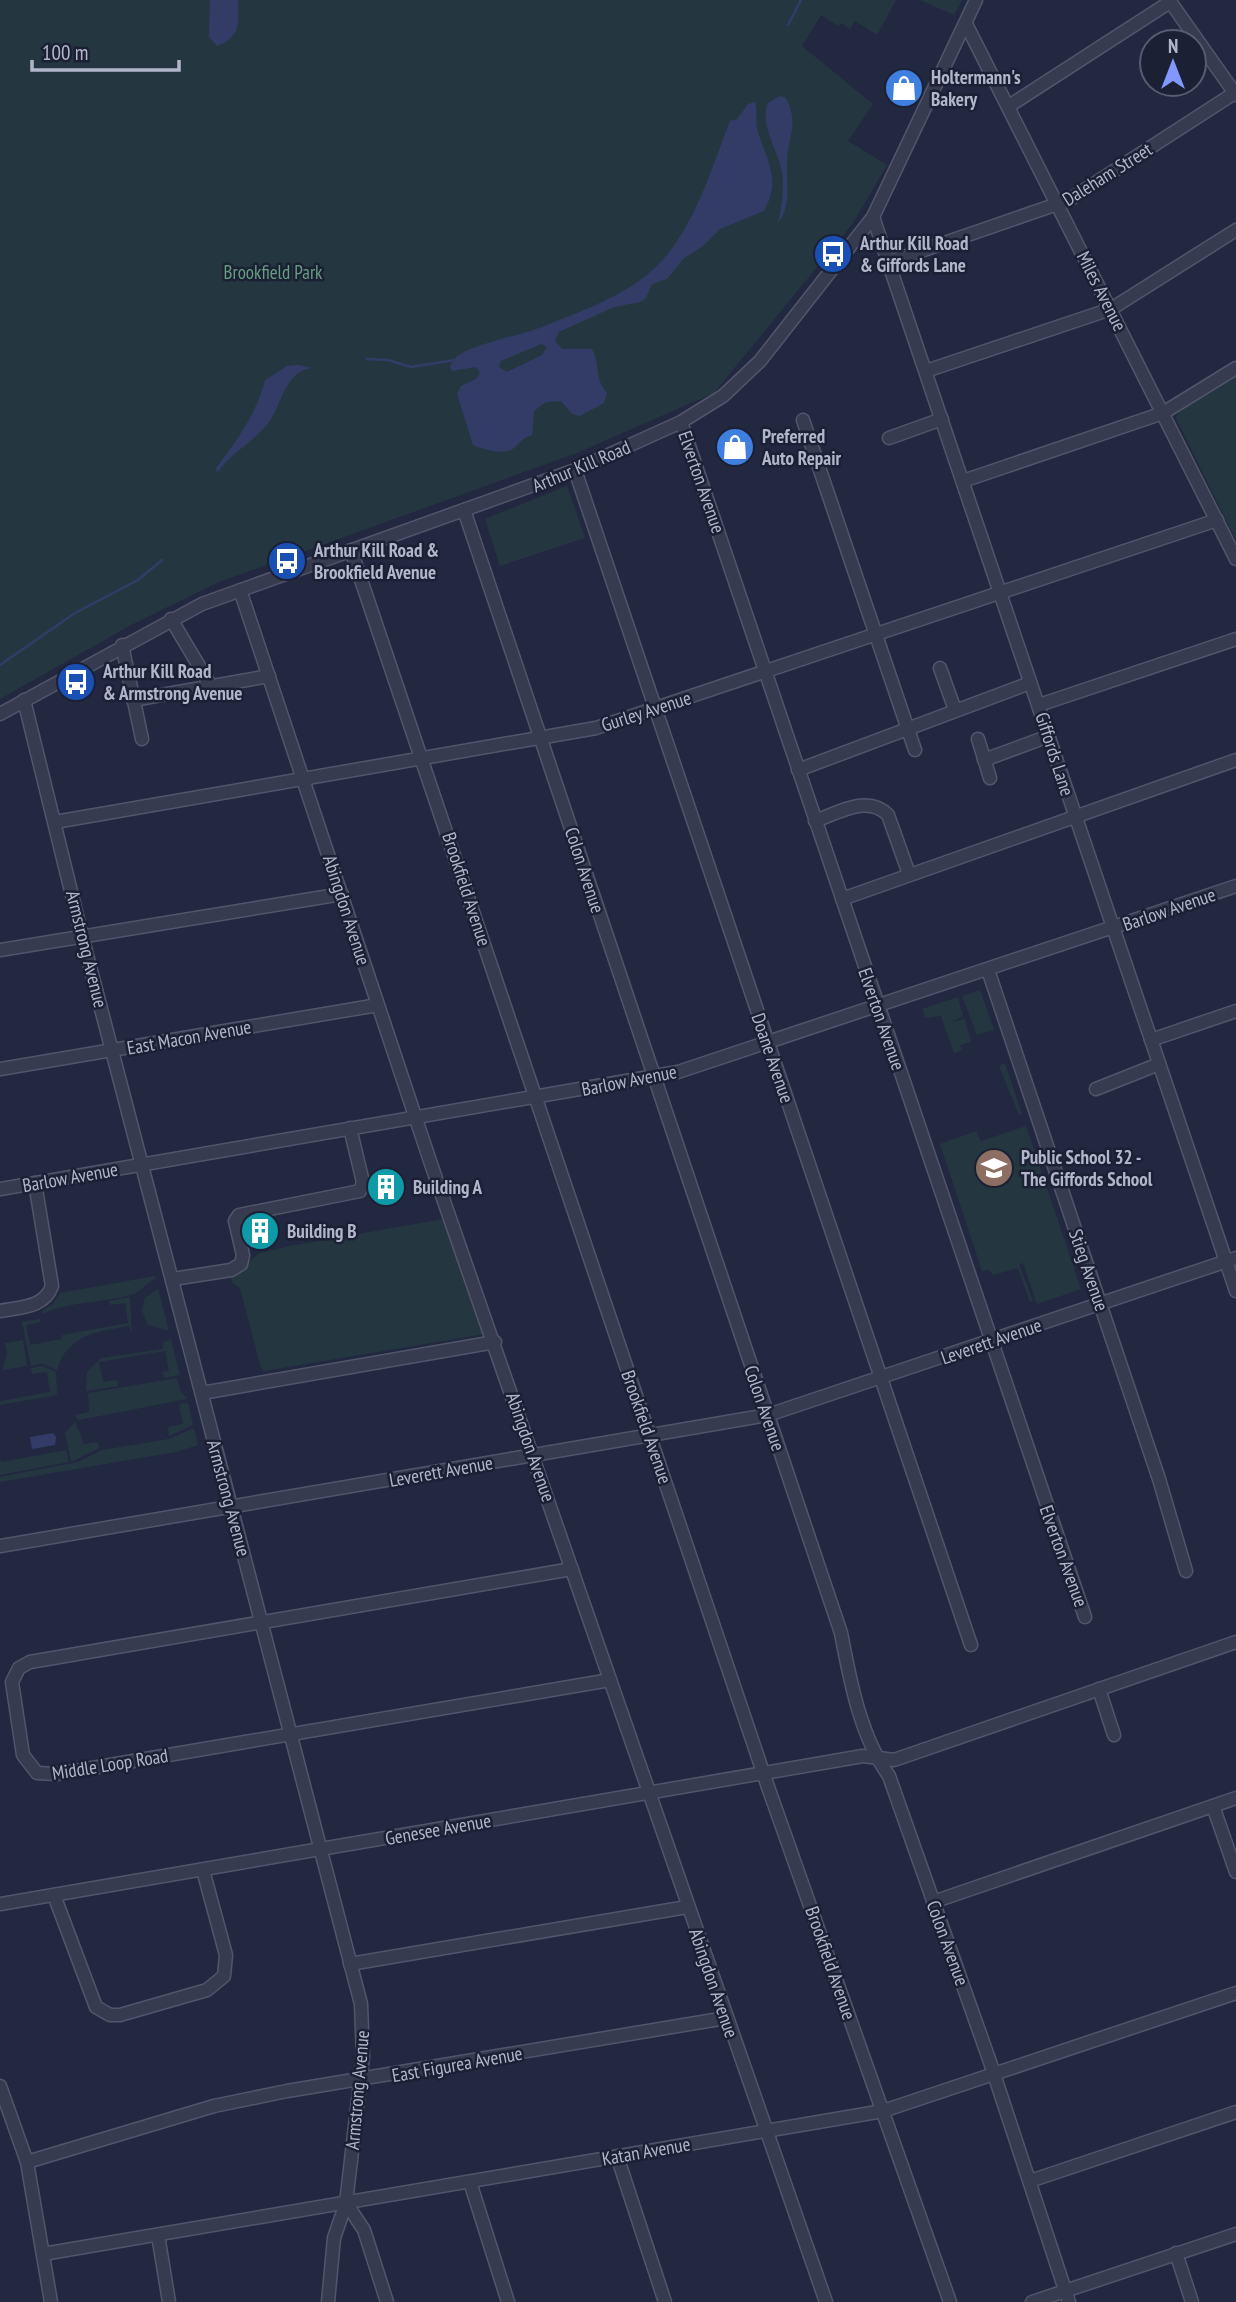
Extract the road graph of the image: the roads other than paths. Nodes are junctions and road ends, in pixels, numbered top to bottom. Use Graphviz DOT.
graph roads {
  1 [pos="976,0"];
  2 [pos="1169,1"];
  3 [pos="966,24"];
  4 [pos="1236,94"];
  5 [pos="1009,106"];
  6 [pos="1058,205"];
  7 [pos="873,217"];
  8 [pos="1236,230"];
  9 [pos="889,262"];
  10 [pos="1111,309"];
  11 [pos="1236,368"];
  12 [pos="926,371"];
  13 [pos="1163,413"];
  14 [pos="942,419"];
  15 [pos="803,420"];
  16 [pos="681,422"];
  17 [pos="889,438"];
  18 [pos="575,470"];
  19 [pos="963,481"];
  20 [pos="464,510"];
  21 [pos="1217,520"];
  22 [pos="351,550"];
  23 [pos="1236,559"];
  24 [pos="240,590"];
  25 [pos="1001,593"];
  26 [pos="171,619"];
  27 [pos="875,636"];
  28 [pos="1236,639"];
  29 [pos="122,645"];
  30 [pos="940,667"];
  31 [pos="766,671"];
  32 [pos="269,676"];
  33 [pos="1030,683"];
  34 [pos="211,686"];
  35 [pos="24,699"];
  36 [pos="133,700"];
  37 [pos="1038,705"];
  38 [pos="655,709"];
  39 [pos="956,710"];
  40 [pos="0,713"];
  41 [pos="908,729"];
  42 [pos="1049,736"];
  43 [pos="142,739"];
  44 [pos="541,739"];
  45 [pos="978,739"];
  46 [pos="915,750"];
  47 [pos="423,759"];
  48 [pos="984,760"];
  49 [pos="1236,760"];
  50 [pos="798,771"];
  51 [pos="303,778"];
  52 [pos="990,778"];
  53 [pos="1075,815"];
  54 [pos="55,821"];
  55 [pos="815,821"];
  56 [pos="909,874"];
  57 [pos="1236,886"];
  58 [pos="342,894"];
  59 [pos="842,899"];
  60 [pos="1113,928"];
  61 [pos="82,936"];
  62 [pos="0,950"];
  63 [pos="988,970"];
  64 [pos="378,1005"];
  65 [pos="878,1007"];
  66 [pos="1236,1011"];
  67 [pos="1151,1040"];
  68 [pos="768,1044"];
  69 [pos="113,1050"];
  70 [pos="1159,1064"];
  71 [pos="0,1069"];
  72 [pos="654,1078"];
  73 [pos="1096,1089"];
  74 [pos="536,1097"];
  75 [pos="416,1117"];
  76 [pos="350,1129"];
  77 [pos="143,1165"];
  78 [pos="36,1183"];
  79 [pos="0,1189"];
  80 [pos="1231,1260"];
  81 [pos="173,1279"];
  82 [pos="1236,1291"];
  83 [pos="1100,1304"];
  84 [pos="0,1311"];
  85 [pos="990,1341"];
  86 [pos="495,1342"];
  87 [pos="880,1378"];
  88 [pos="202,1393"];
  89 [pos="768,1415"];
  90 [pos="650,1436"];
  91 [pos="534,1455"];
  92 [pos="232,1507"];
  93 [pos="0,1546"];
  94 [pos="572,1569"];
  95 [pos="1186,1572"];
  96 [pos="1085,1617"];
  97 [pos="261,1622"];
  98 [pos="1236,1642"];
  99 [pos="971,1645"];
  100 [pos="610,1680"];
  101 [pos="1099,1689"];
  102 [pos="291,1735"];
  103 [pos="1114,1735"];
  104 [pos="877,1758"];
  105 [pos="764,1774"];
  106 [pos="648,1794"];
  107 [pos="1236,1798"];
  108 [pos="1213,1806"];
  109 [pos="321,1849"];
  110 [pos="203,1870"];
  111 [pos="1236,1872"];
  112 [pos="54,1895"];
  113 [pos="933,1902"];
  114 [pos="0,1904"];
  115 [pos="687,1907"];
  116 [pos="350,1964"];
  117 [pos="1236,1993"];
  118 [pos="726,2018"];
  119 [pos="994,2075"];
  120 [pos="360,2080"];
  121 [pos="0,2086"];
  122 [pos="883,2111"];
  123 [pos="1236,2112"];
  124 [pos="766,2132"];
  125 [pos="617,2156"];
  126 [pos="27,2162"];
  127 [pos="1030,2180"];
  128 [pos="470,2182"];
  129 [pos="346,2203"];
  130 [pos="1236,2234"];
  131 [pos="158,2235"];
  132 [pos="1176,2253"];
  133 [pos="43,2254"];
  134 [pos="1067,2296"];
  135 [pos="51,2302"];
  136 [pos="169,2302"];
  137 [pos="328,2302"];
  138 [pos="387,2302"];
  139 [pos="508,2302"];
  140 [pos="665,2302"];
  141 [pos="826,2302"];
  142 [pos="950,2302"];
  143 [pos="1032,2302"];
  144 [pos="1192,2302"];
  1 -- 3 [label="street, Arthur Kill Road"];
  2 -- 4 [label="street"];
  2 -- 5 [label="street"];
  3 -- 5 [label="street, Miles Avenue"];
  3 -- 7 [label="street, Arthur Kill Road"];
  4 -- 6 [label="street, Daleham Street"];
  5 -- 6 [label="street, Miles Avenue"];
  6 -- 9 [label="street, Daleham Street"];
  6 -- 10 [label="street, Miles Avenue"];
  7 -- 9 [label="street, Giffords Lane"];
  7 -- 16 [label="street, Arthur Kill Road"];
  8 -- 10 [label="street"];
  9 -- 12 [label="street, Giffords Lane"];
  10 -- 12 [label="street"];
  10 -- 13 [label="street, Miles Avenue"];
  11 -- 13 [label="street"];
  12 -- 14 [label="street, Giffords Lane"];
  13 -- 19 [label="street"];
  13 -- 21 [label="street, Miles Avenue"];
  14 -- 17 [label="street"];
  14 -- 19 [label="street, Giffords Lane"];
  15 -- 27 [label="street"];
  16 -- 18 [label="street, Arthur Kill Road"];
  16 -- 31 [label="street, Elverton Avenue"];
  18 -- 20 [label="street, Arthur Kill Road"];
  18 -- 38 [label="street, Doane Avenue"];
  19 -- 25 [label="street, Giffords Lane"];
  20 -- 22 [label="street, Arthur Kill Road"];
  20 -- 44 [label="street, Colon Avenue"];
  21 -- 23 [label="street, Miles Avenue"];
  21 -- 25 [label="street, Gurley Avenue"];
  22 -- 24 [label="street, Arthur Kill Road"];
  22 -- 47 [label="street, Brookfield Avenue"];
  24 -- 26 [label="street, Arthur Kill Road"];
  24 -- 32 [label="street, Abingdon Avenue"];
  25 -- 27 [label="street, Gurley Avenue"];
  25 -- 33 [label="street, Giffords Lane"];
  26 -- 29 [label="street, Arthur Kill Road"];
  26 -- 34 [label="street"];
  27 -- 31 [label="street, Gurley Avenue"];
  27 -- 41 [label="street"];
  28 -- 37 [label="street"];
  29 -- 35 [label="street, Arthur Kill Road"];
  29 -- 36 [label="street"];
  30 -- 39 [label="street"];
  31 -- 38 [label="street, Gurley Avenue"];
  31 -- 50 [label="street, Elverton Avenue"];
  32 -- 34 [label="street"];
  32 -- 51 [label="street, Abingdon Avenue"];
  33 -- 37 [label="street, Giffords Lane"];
  33 -- 39 [label="street"];
  34 -- 36 [label="street"];
  35 -- 40 [label="street, Arthur Kill Road"];
  35 -- 54 [label="street, Armstrong Avenue"];
  36 -- 43 [label="street"];
  37 -- 42 [label="street, Giffords Lane"];
  38 -- 44 [label="street, Gurley Avenue"];
  38 -- 68 [label="street, Doane Avenue"];
  39 -- 41 [label="street"];
  41 -- 46 [label="street"];
  41 -- 50 [label="street"];
  42 -- 48 [label="street"];
  42 -- 53 [label="street, Giffords Lane"];
  44 -- 47 [label="street, Gurley Avenue"];
  44 -- 72 [label="street, Colon Avenue"];
  45 -- 48 [label="street"];
  47 -- 51 [label="street, Gurley Avenue"];
  47 -- 74 [label="street, Brookfield Avenue"];
  48 -- 52 [label="street"];
  49 -- 53 [label="street"];
  50 -- 55 [label="street, Elverton Avenue"];
  51 -- 54 [label="street, Gurley Avenue"];
  51 -- 58 [label="street, Abingdon Avenue"];
  53 -- 56 [label="street"];
  53 -- 60 [label="street, Giffords Lane"];
  54 -- 61 [label="street, Armstrong Avenue"];
  55 -- 56 [label="street"];
  55 -- 59 [label="street, Elverton Avenue"];
  56 -- 59 [label="street"];
  57 -- 60 [label="street, Barlow Avenue"];
  58 -- 61 [label="street"];
  58 -- 64 [label="street, Abingdon Avenue"];
  59 -- 65 [label="street, Elverton Avenue"];
  60 -- 63 [label="street, Barlow Avenue"];
  60 -- 67 [label="street, Giffords Lane"];
  61 -- 62 [label="street"];
  61 -- 69 [label="street, Armstrong Avenue"];
  63 -- 65 [label="street, Barlow Avenue"];
  63 -- 83 [label="street, Stieg Avenue"];
  64 -- 69 [label="street, East Macon Avenue"];
  64 -- 75 [label="street, Abingdon Avenue"];
  65 -- 68 [label="street, Barlow Avenue"];
  65 -- 85 [label="street, Elverton Avenue"];
  66 -- 67 [label="street"];
  67 -- 70 [label="street, Giffords Lane"];
  68 -- 72 [label="street, Barlow Avenue"];
  68 -- 87 [label="street, Doane Avenue"];
  69 -- 71 [label="street, East Macon Avenue"];
  69 -- 77 [label="street, Armstrong Avenue"];
  70 -- 73 [label="street"];
  70 -- 80 [label="street, Giffords Lane"];
  72 -- 74 [label="street, Barlow Avenue"];
  72 -- 89 [label="street, Colon Avenue"];
  74 -- 75 [label="street, Barlow Avenue"];
  74 -- 90 [label="street, Brookfield Avenue"];
  75 -- 76 [label="street, Barlow Avenue"];
  75 -- 86 [label="street, Abingdon Avenue"];
  76 -- 77 [label="street, Barlow Avenue"];
  76 -- 81 [label="street"];
  77 -- 78 [label="street, Barlow Avenue"];
  77 -- 81 [label="street, Armstrong Avenue"];
  78 -- 79 [label="street, Barlow Avenue"];
  78 -- 84 [label="street"];
  80 -- 82 [label="street, Giffords Lane"];
  80 -- 83 [label="street, Leverett Avenue"];
  81 -- 88 [label="street, Armstrong Avenue"];
  83 -- 85 [label="street, Leverett Avenue"];
  83 -- 95 [label="street, Stieg Avenue"];
  85 -- 87 [label="street, Leverett Avenue"];
  85 -- 96 [label="street, Elverton Avenue"];
  86 -- 88 [label="street"];
  86 -- 91 [label="street, Abingdon Avenue"];
  87 -- 89 [label="street, Leverett Avenue"];
  87 -- 99 [label="street, Doane Avenue"];
  88 -- 92 [label="street, Armstrong Avenue"];
  89 -- 90 [label="street, Leverett Avenue"];
  89 -- 104 [label="street, Colon Avenue"];
  90 -- 91 [label="street, Leverett Avenue"];
  90 -- 105 [label="street, Brookfield Avenue"];
  91 -- 92 [label="street, Leverett Avenue"];
  91 -- 94 [label="street, Abingdon Avenue"];
  92 -- 93 [label="street, Leverett Avenue"];
  92 -- 97 [label="street, Armstrong Avenue"];
  94 -- 97 [label="street, Middle Loop Road"];
  94 -- 100 [label="street, Abingdon Avenue"];
  97 -- 102 [label="street, Armstrong Avenue"];
  97 -- 102 [label="street, Middle Loop Road"];
  98 -- 101 [label="street, Genesee Avenue"];
  100 -- 102 [label="street, Middle Loop Road"];
  100 -- 106 [label="street, Abingdon Avenue"];
  101 -- 103 [label="street"];
  101 -- 104 [label="street, Genesee Avenue"];
  102 -- 109 [label="street, Armstrong Avenue"];
  104 -- 105 [label="street, Genesee Avenue"];
  104 -- 113 [label="street, Colon Avenue"];
  105 -- 106 [label="street, Genesee Avenue"];
  105 -- 122 [label="street, Brookfield Avenue"];
  106 -- 109 [label="street, Genesee Avenue"];
  106 -- 115 [label="street, Abingdon Avenue"];
  107 -- 108 [label="street"];
  108 -- 111 [label="street"];
  108 -- 113 [label="street"];
  109 -- 110 [label="street, Genesee Avenue"];
  109 -- 116 [label="street, Armstrong Avenue"];
  110 -- 112 [label="street, Genesee Avenue"];
  110 -- 112 [label="street"];
  112 -- 114 [label="street, Genesee Avenue"];
  113 -- 119 [label="street, Colon Avenue"];
  115 -- 116 [label="street"];
  115 -- 118 [label="street, Abingdon Avenue"];
  116 -- 120 [label="street, Armstrong Avenue"];
  117 -- 119 [label="street, Katan Avenue"];
  118 -- 120 [label="street, East Figurea Avenue"];
  118 -- 124 [label="street, Abingdon Avenue"];
  119 -- 122 [label="street, Katan Avenue"];
  119 -- 127 [label="street, Colon Avenue"];
  120 -- 126 [label="street, East Figurea Avenue"];
  120 -- 129 [label="street, Armstrong Avenue"];
  121 -- 126 [label="street"];
  122 -- 124 [label="street, Katan Avenue"];
  122 -- 142 [label="street, Brookfield Avenue"];
  123 -- 127 [label="street"];
  124 -- 125 [label="street, Katan Avenue"];
  124 -- 141 [label="street, Abingdon Avenue"];
  125 -- 128 [label="street, Katan Avenue"];
  125 -- 140 [label="street"];
  126 -- 133 [label="street"];
  127 -- 134 [label="street, Colon Avenue"];
  128 -- 129 [label="street, Katan Avenue"];
  128 -- 139 [label="street"];
  129 -- 131 [label="street, Katan Avenue"];
  129 -- 137 [label="street, Armstrong Avenue"];
  129 -- 138 [label="street"];
  130 -- 132 [label="street"];
  131 -- 133 [label="street, Katan Avenue"];
  131 -- 136 [label="street"];
  132 -- 134 [label="street"];
  132 -- 144 [label="street"];
  133 -- 135 [label="street"];
  134 -- 143 [label="street"];
}
